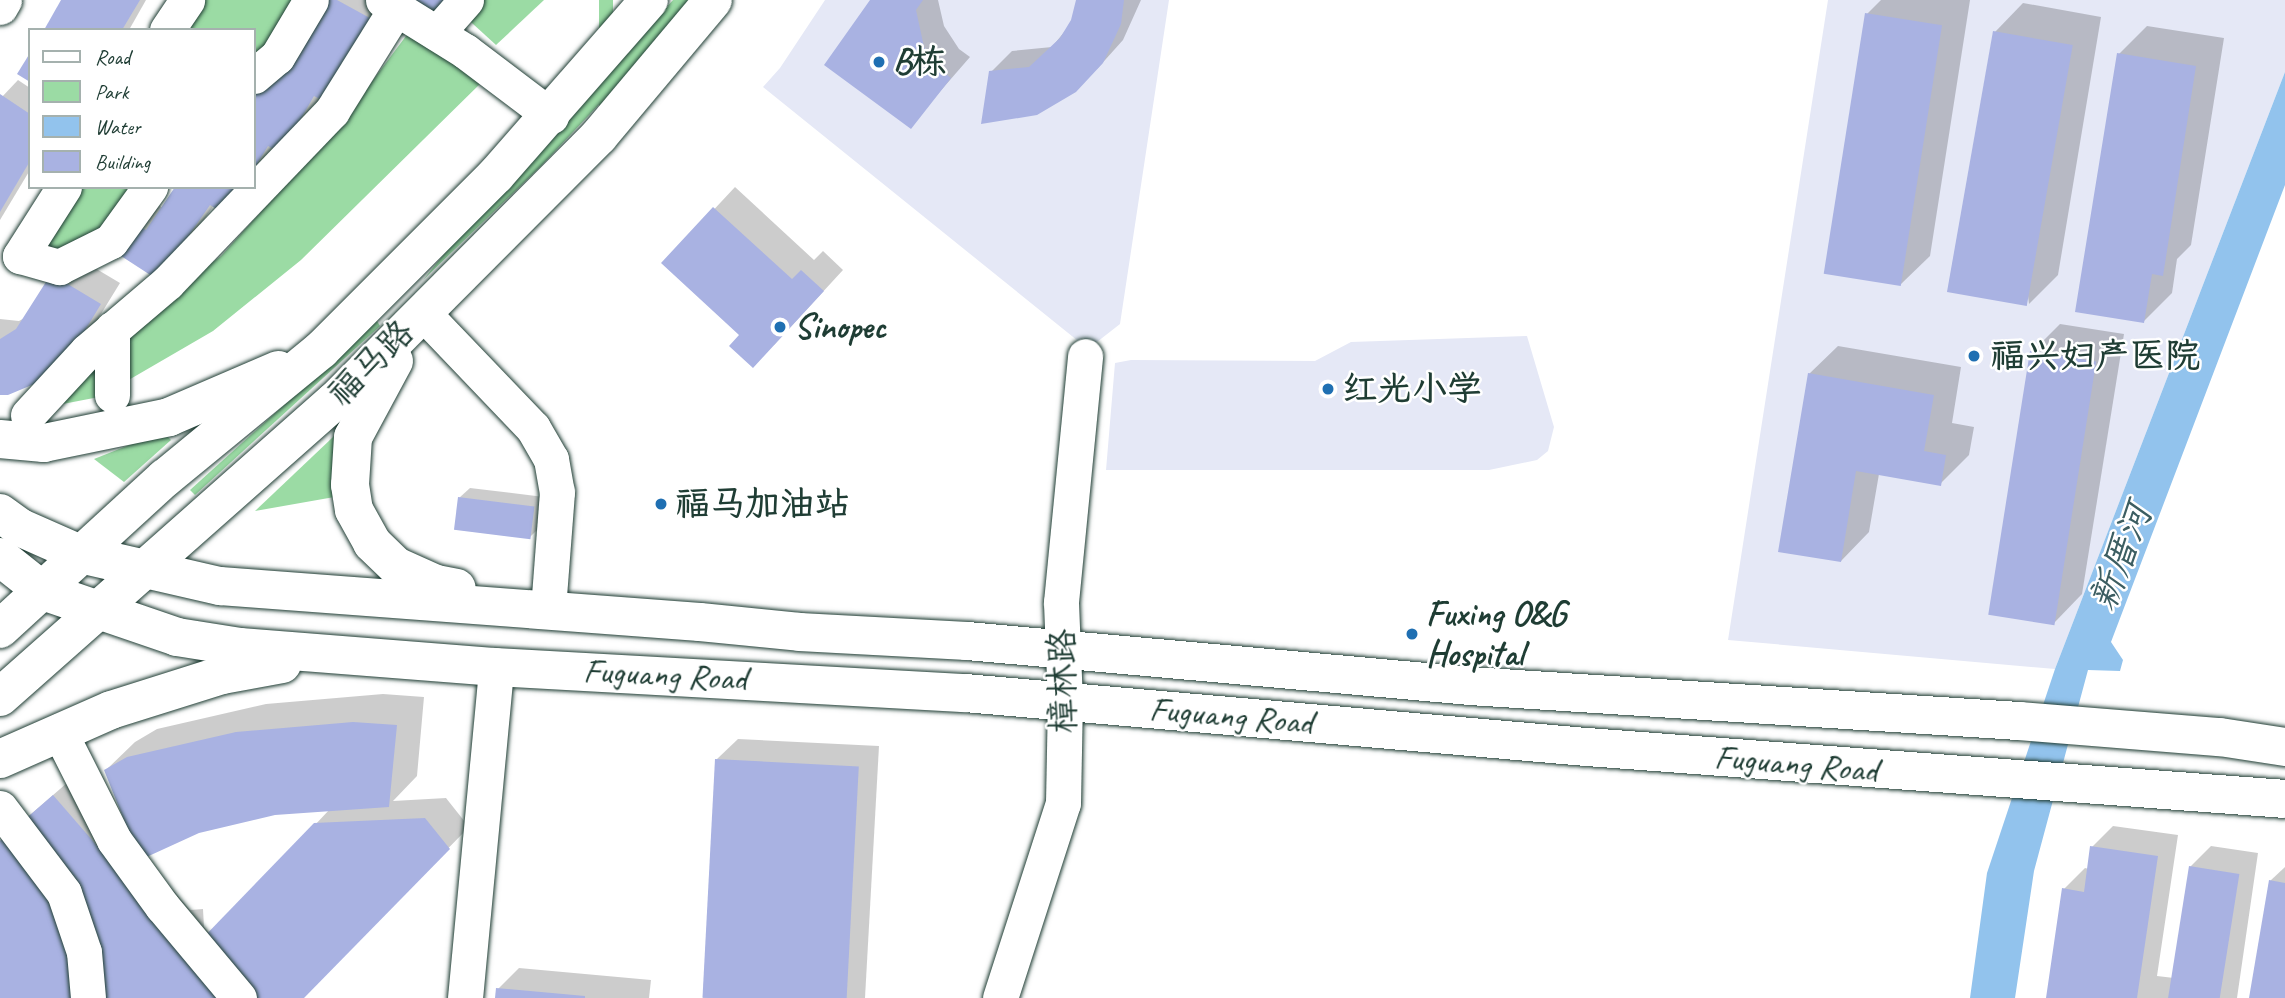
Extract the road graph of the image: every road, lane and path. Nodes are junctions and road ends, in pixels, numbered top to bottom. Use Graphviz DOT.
graph roads {
  1 [pos="4,0"];
  2 [pos="187,0"];
  3 [pos="311,0"];
  4 [pos="466,0"];
  5 [pos="649,0"];
  6 [pos="713,0"];
  7 [pos="390,4"];
  8 [pos="0,6"];
  9 [pos="168,28"];
  10 [pos="437,33"];
  11 [pos="256,74"];
  12 [pos="551,116"];
  13 [pos="63,189"];
  14 [pos="149,189"];
  15 [pos="422,313"];
  16 [pos="112,329"];
  17 [pos="321,350"];
  18 [pos="1085,356"];
  19 [pos="112,395"];
  20 [pos="14,427"];
  21 [pos="6,532"];
  22 [pos="80,555"];
  23 [pos="141,571"];
  24 [pos="43,591"];
  25 [pos="99,610"];
  26 [pos="548,610"];
  27 [pos="0,629"];
  28 [pos="1063,649"];
  29 [pos="358,655"];
  30 [pos="496,667"];
  31 [pos="0,697"];
  32 [pos="1065,702"];
  33 [pos="59,731"];
  34 [pos="2285,732"];
  35 [pos="2220,737"];
  36 [pos="2285,747"];
  37 [pos="0,759"];
  38 [pos="2278,801"];
  39 [pos="0,808"];
  40 [pos="88,998"];
  41 [pos="239,998"];
  42 [pos="465,998"];
  43 [pos="1000,998"];
  1 -- 8 [label="street"];
  2 -- 9 [label="street"];
  3 -- 11 [label="street"];
  4 -- 10 [label="street"];
  5 -- 12 [label="main road, 福马路"];
  6 -- 15 [label="main road, 福马路"];
  7 -- 10 [label="street"];
  7 -- 16 [label="street"];
  10 -- 12 [label="street"];
  12 -- 17 [label="main road, 福马路"];
  13 -- 14 [label="street"];
  15 -- 23 [label="main road, 福马路"];
  15 -- 26 [label="street"];
  15 -- 26 [label="main road"];
  16 -- 19 [label="street"];
  16 -- 20 [label="street"];
  17 -- 20 [label="main road"];
  17 -- 22 [label="main road, 福马路"];
  18 -- 28 [label="street, 樟林路"];
  21 -- 22 [label="main road, Fuguang Road"];
  21 -- 24 [label="main road, Fuguang Road"];
  22 -- 23 [label="main road, Fuguang Road"];
  22 -- 24 [label="main road, 福马路"];
  23 -- 25 [label="main road, 福马路"];
  23 -- 26 [label="main road, Fuguang Road"];
  24 -- 25 [label="main road, Fuguang Road"];
  24 -- 27 [label="main road, 福马路"];
  25 -- 29 [label="main road, Fuguang Road"];
  25 -- 31 [label="main road, 福马路"];
  26 -- 28 [label="main road, Fuguang Road"];
  28 -- 32 [label="street, 樟林路"];
  28 -- 35 [label="main road, Fuguang Road"];
  29 -- 30 [label="main road, Fuguang Road"];
  29 -- 33 [label="main road"];
  30 -- 32 [label="main road, Fuguang Road"];
  30 -- 42 [label="street"];
  32 -- 38 [label="main road, Fuguang Road"];
  32 -- 43 [label="street, 樟林路"];
  33 -- 37 [label="main road"];
  33 -- 41 [label="street"];
  34 -- 35 [label="main road"];
  35 -- 36 [label="main road, Fuguang Road"];
  39 -- 40 [label="street"];
}
